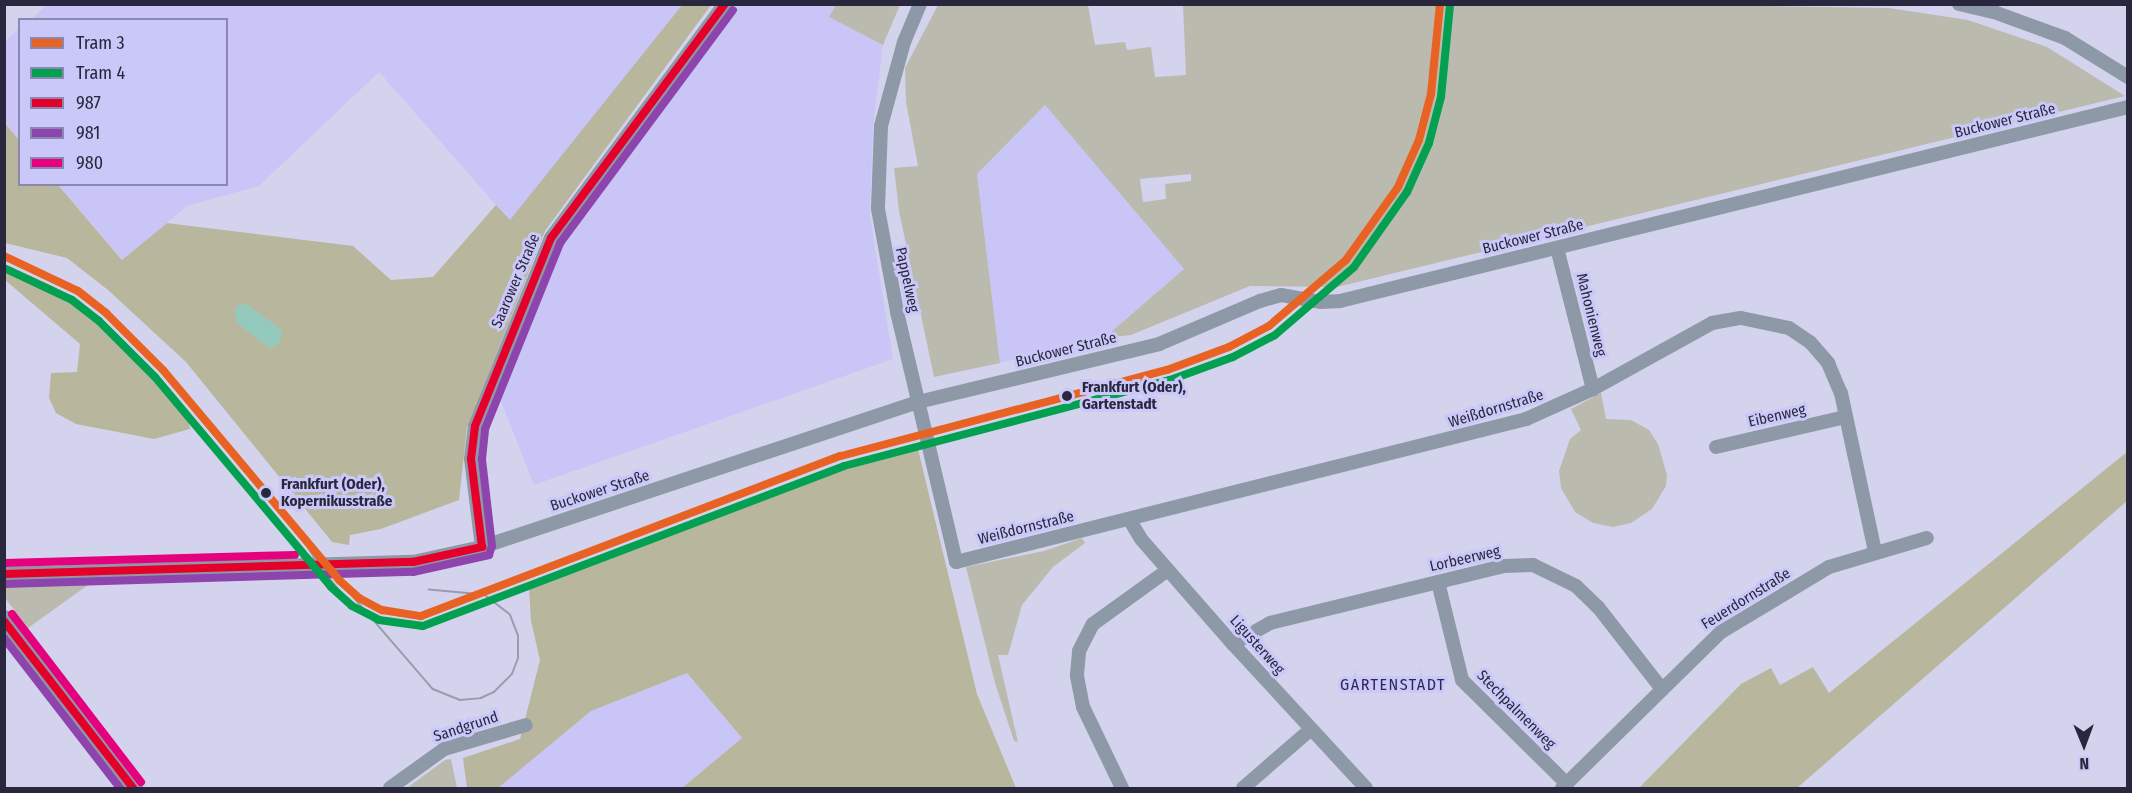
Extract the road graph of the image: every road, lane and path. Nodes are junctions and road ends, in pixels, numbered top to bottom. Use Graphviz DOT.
graph roads {
  1 [pos="724,4"];
  2 [pos="920,4"];
  3 [pos="1959,4"];
  4 [pos="2127,77"];
  5 [pos="2127,107"];
  6 [pos="1557,248"];
  7 [pos="1593,389"];
  8 [pos="918,402"];
  9 [pos="1845,417"];
  10 [pos="1716,447"];
  11 [pos="1130,519"];
  12 [pos="1927,538"];
  13 [pos="483,547"];
  14 [pos="1875,551"];
  15 [pos="956,562"];
  16 [pos="1168,570"];
  17 [pos="4,574"];
  18 [pos="1438,582"];
  19 [pos="4,620"];
  20 [pos="1233,644"];
  21 [pos="1661,688"];
  22 [pos="526,725"];
  23 [pos="1310,730"];
  24 [pos="1565,786"];
  25 [pos="133,789"];
  26 [pos="390,789"];
  27 [pos="1122,789"];
  28 [pos="1243,789"];
  29 [pos="1366,789"];
  1 -- 13 [label="street, Saarower Straße"];
  2 -- 8 [label="street, Pappelweg"];
  3 -- 4 [label="street"];
  5 -- 6 [label="street, Buckower Straße"];
  6 -- 7 [label="street, Mahonienweg"];
  6 -- 8 [label="street, Buckower Straße"];
  7 -- 9 [label="street, Weißdornstraße"];
  7 -- 11 [label="street, Weißdornstraße"];
  8 -- 13 [label="street, Buckower Straße"];
  8 -- 15 [label="street, Pappelweg"];
  9 -- 10 [label="street, Eibenweg"];
  9 -- 14 [label="street, Weißdornstraße"];
  11 -- 15 [label="street, Weißdornstraße"];
  11 -- 16 [label="street, Ligusterweg"];
  12 -- 14 [label="street, Feuerdornstraße"];
  13 -- 17 [label="street, Buckower Straße"];
  14 -- 21 [label="street, Feuerdornstraße"];
  16 -- 20 [label="street, Ligusterweg"];
  16 -- 27 [label="street"];
  18 -- 20 [label="street, Lorbeerweg"];
  18 -- 21 [label="street, Lorbeerweg"];
  18 -- 24 [label="street, Stechpalmenweg"];
  19 -- 25 [label="main road"];
  20 -- 23 [label="street, Ligusterweg"];
  21 -- 24 [label="street, Feuerdornstraße"];
  22 -- 26 [label="street, Sandgrund"];
  23 -- 28 [label="street"];
  23 -- 29 [label="street, Ligusterweg"];
}
